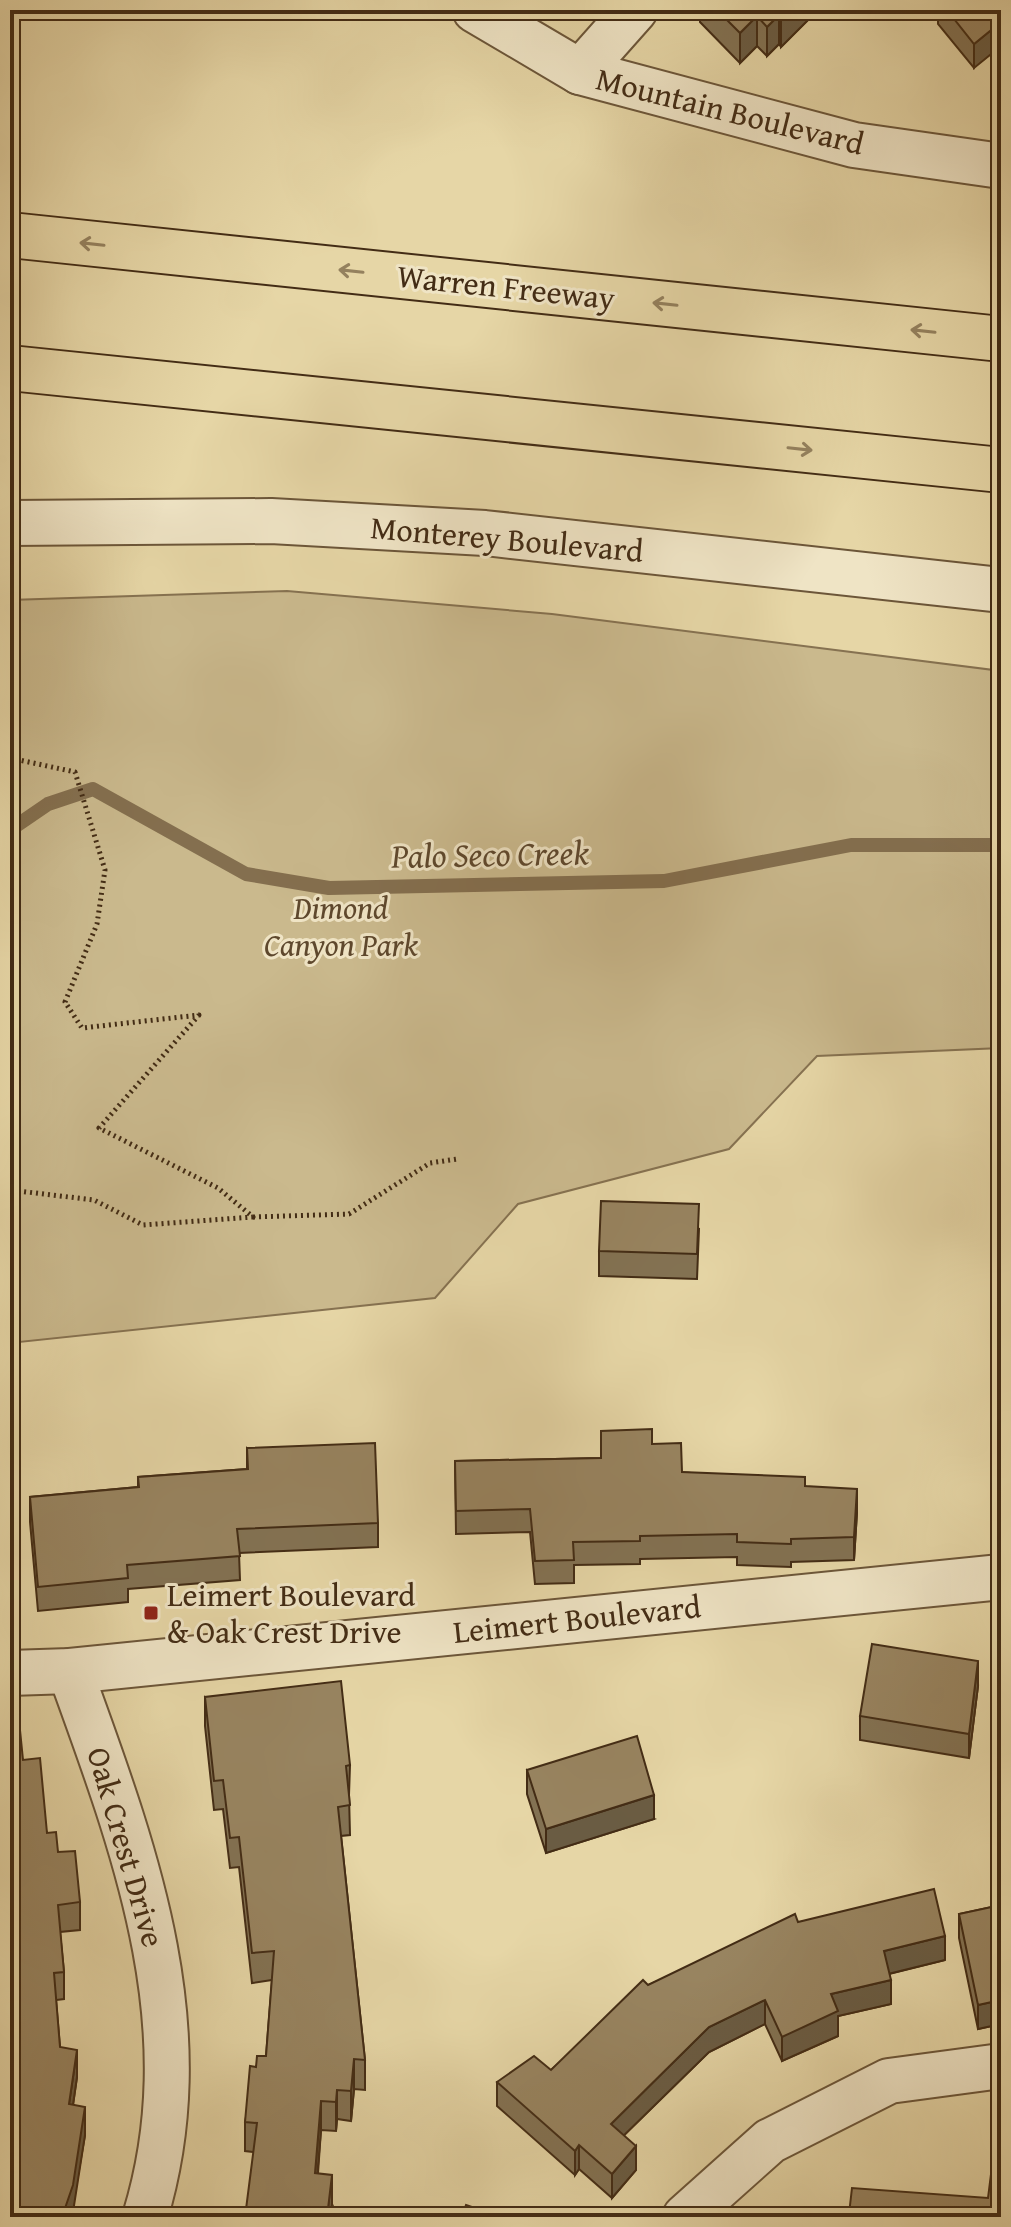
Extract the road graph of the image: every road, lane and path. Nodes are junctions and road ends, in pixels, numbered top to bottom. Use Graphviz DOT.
graph roads {
  1 [pos="475,10"];
  2 [pos="635,10"];
  3 [pos="580,72"];
  4 [pos="1001,166"];
  5 [pos="10,235"];
  6 [pos="1001,339"];
  7 [pos="10,368"];
  8 [pos="10,395"];
  9 [pos="722,441"];
  10 [pos="1001,470"];
  11 [pos="10,523"];
  12 [pos="1001,590"];
  13 [pos="10,758"];
  14 [pos="457,1159"];
  15 [pos="10,1190"];
  16 [pos="253,1217"];
  17 [pos="1001,1577"];
  18 [pos="70,1671"];
  19 [pos="10,1673"];
  20 [pos="1001,2066"];
  21 [pos="145,2217"];
  22 [pos="685,2217"];
  1 -- 3 [label="street, Mountain Boulevard"];
  2 -- 3 [label="street"];
  3 -- 4 [label="street, Mountain Boulevard"];
  6 -- 5 [label="highway, Warren Freeway, one-way"];
  7 -- 9 [label="highway"];
  8 -- 9 [label="highway"];
  9 -- 10 [label="highway, one-way"];
  11 -- 12 [label="street, Monterey Boulevard"];
  13 -- 16 [label="path"];
  14 -- 16 [label="path"];
  15 -- 16 [label="path"];
  17 -- 18 [label="street, Leimert Boulevard"];
  18 -- 19 [label="street, Leimert Boulevard"];
  18 -- 21 [label="street, Oak Crest Drive"];
  20 -- 22 [label="street"];
}
